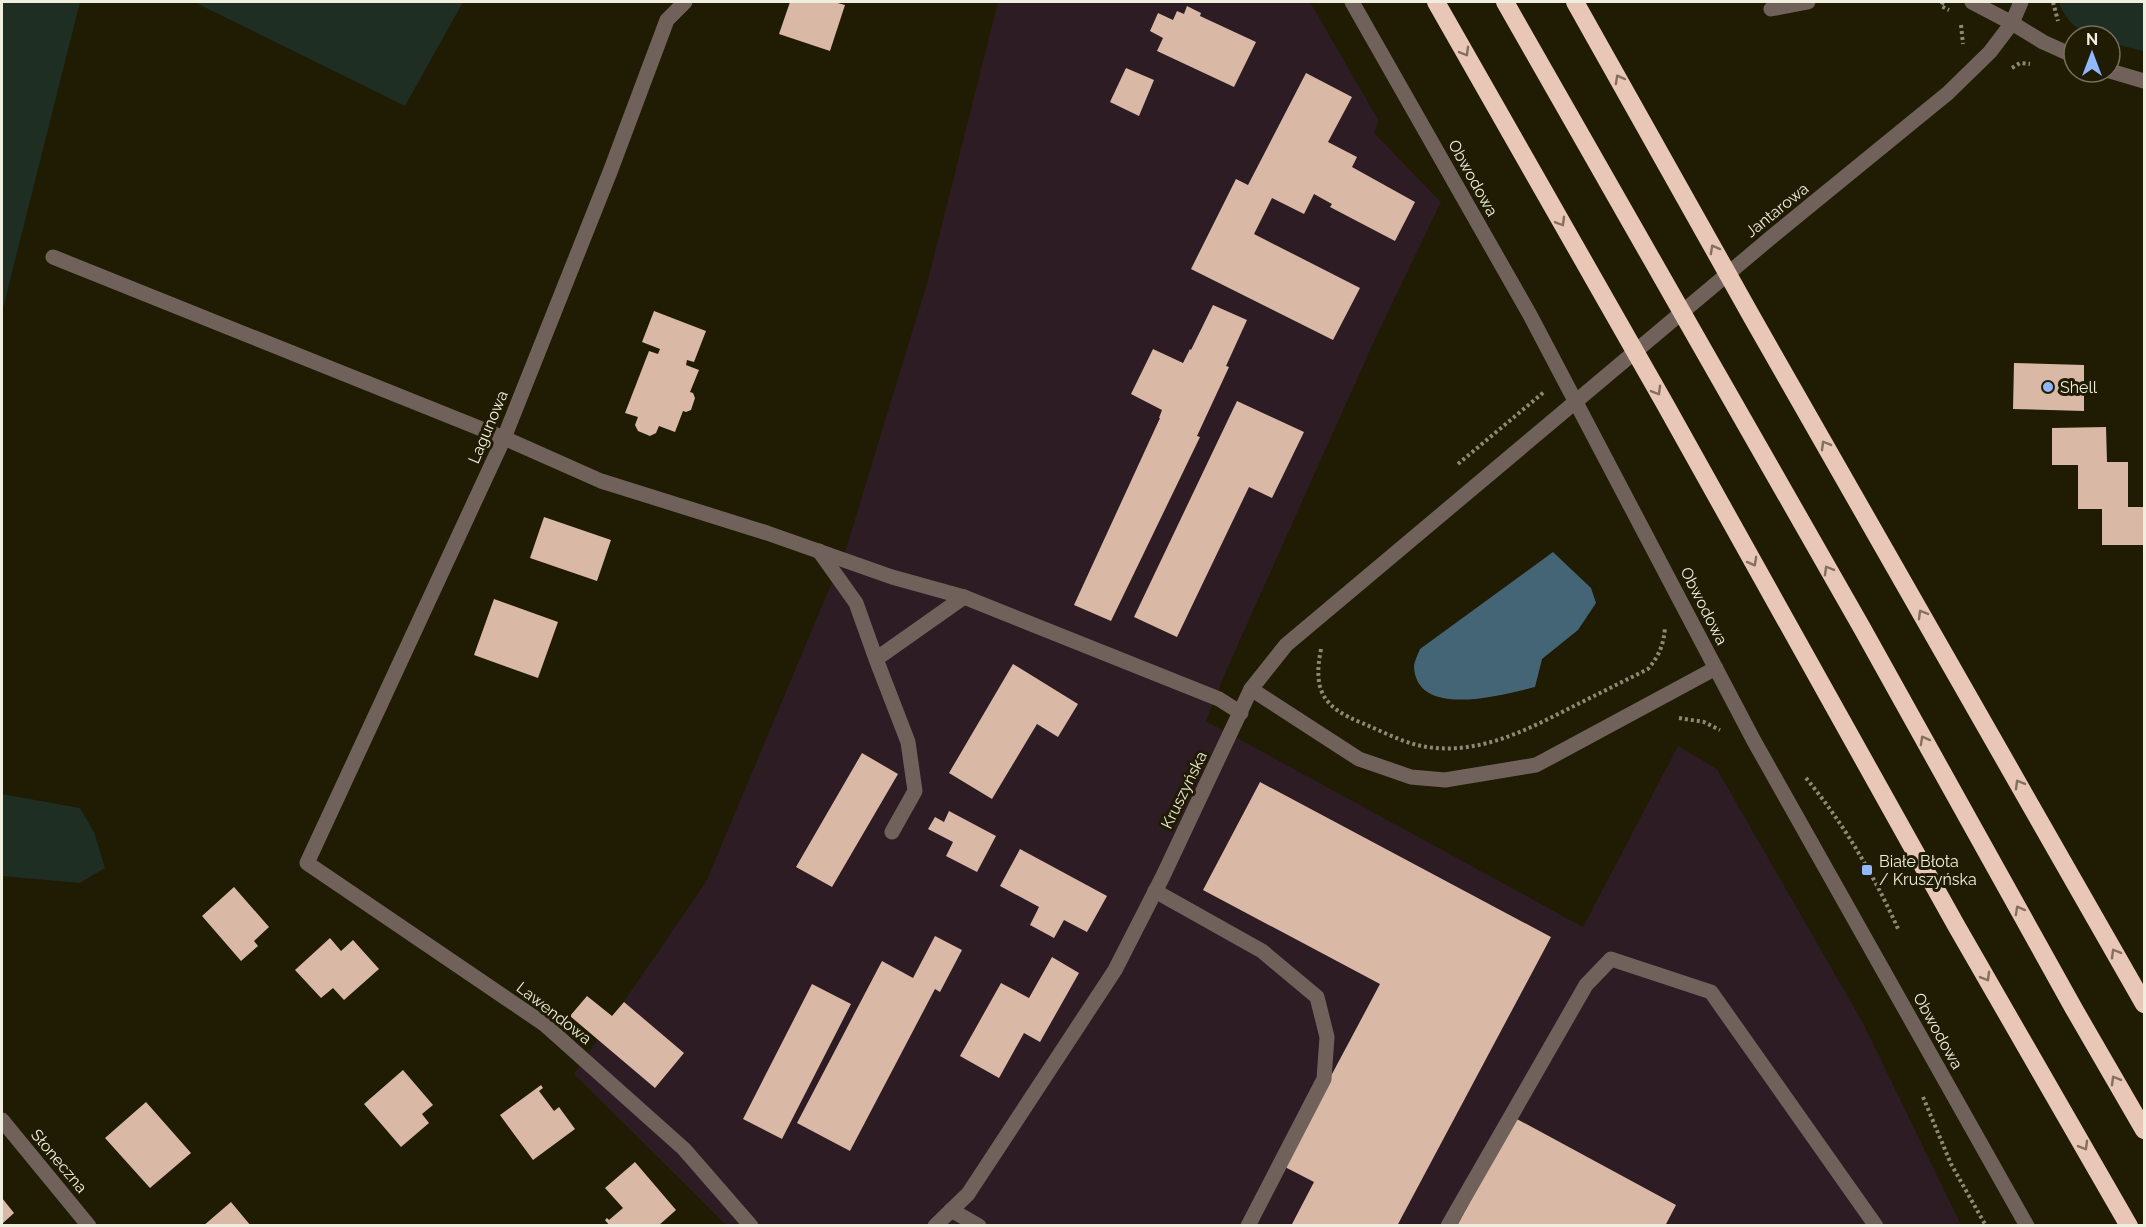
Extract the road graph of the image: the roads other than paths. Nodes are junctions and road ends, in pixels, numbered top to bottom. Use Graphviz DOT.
graph roads {
  1 [pos="685,2"];
  2 [pos="1352,2"];
  3 [pos="1436,2"];
  4 [pos="1505,2"];
  5 [pos="1575,2"];
  6 [pos="1808,2"];
  7 [pos="1972,2"];
  8 [pos="2021,2"];
  9 [pos="1771,9"];
  10 [pos="2012,23"];
  11 [pos="2062,51"];
  12 [pos="2122,74"];
  13 [pos="2145,81"];
  14 [pos="53,257"];
  15 [pos="1539,432"];
  16 [pos="504,438"];
  17 [pos="819,551"];
  18 [pos="964,597"];
  19 [pos="876,659"];
  20 [pos="1716,668"];
  21 [pos="1251,689"];
  22 [pos="1241,713"];
  23 [pos="892,832"];
  24 [pos="307,863"];
  25 [pos="1155,891"];
  26 [pos="2145,1004"];
  27 [pos="2,1120"];
  28 [pos="2145,1130"];
  29 [pos="951,1210"];
  30 [pos="89,1226"];
  31 [pos="751,1226"];
  32 [pos="935,1226"];
  33 [pos="979,1226"];
  34 [pos="1248,1226"];
  35 [pos="1448,1226"];
  36 [pos="1876,1226"];
  37 [pos="2027,1226"];
  38 [pos="2129,1226"];
  1 -- 16 [label="street, Lagunowa"];
  2 -- 20 [label="street, Obwodowa"];
  3 -- 38 [label="highway, one-way"];
  28 -- 4 [label="highway, one-way"];
  26 -- 5 [label="highway, one-way"];
  6 -- 9 [label="street"];
  7 -- 10 [label="street"];
  8 -- 10 [label="street, Jantarowa"];
  10 -- 11 [label="street"];
  10 -- 15 [label="street, Jantarowa"];
  12 -- 13 [label="street"];
  14 -- 16 [label="street"];
  15 -- 21 [label="street, Kruszyńska"];
  16 -- 17 [label="street"];
  16 -- 24 [label="street, Lagunowa"];
  17 -- 18 [label="street"];
  17 -- 19 [label="street"];
  18 -- 19 [label="street"];
  18 -- 22 [label="street"];
  19 -- 23 [label="street"];
  20 -- 21 [label="street"];
  20 -- 37 [label="street, Obwodowa"];
  21 -- 22 [label="street, Kruszyńska"];
  22 -- 25 [label="street, Kruszyńska"];
  24 -- 31 [label="street, Lawendowa"];
  25 -- 29 [label="street, Kruszyńska"];
  25 -- 34 [label="street"];
  27 -- 30 [label="street, Słoneczna"];
  29 -- 32 [label="street, Kruszyńska"];
  29 -- 33 [label="street"];
  35 -- 36 [label="street"];
}
